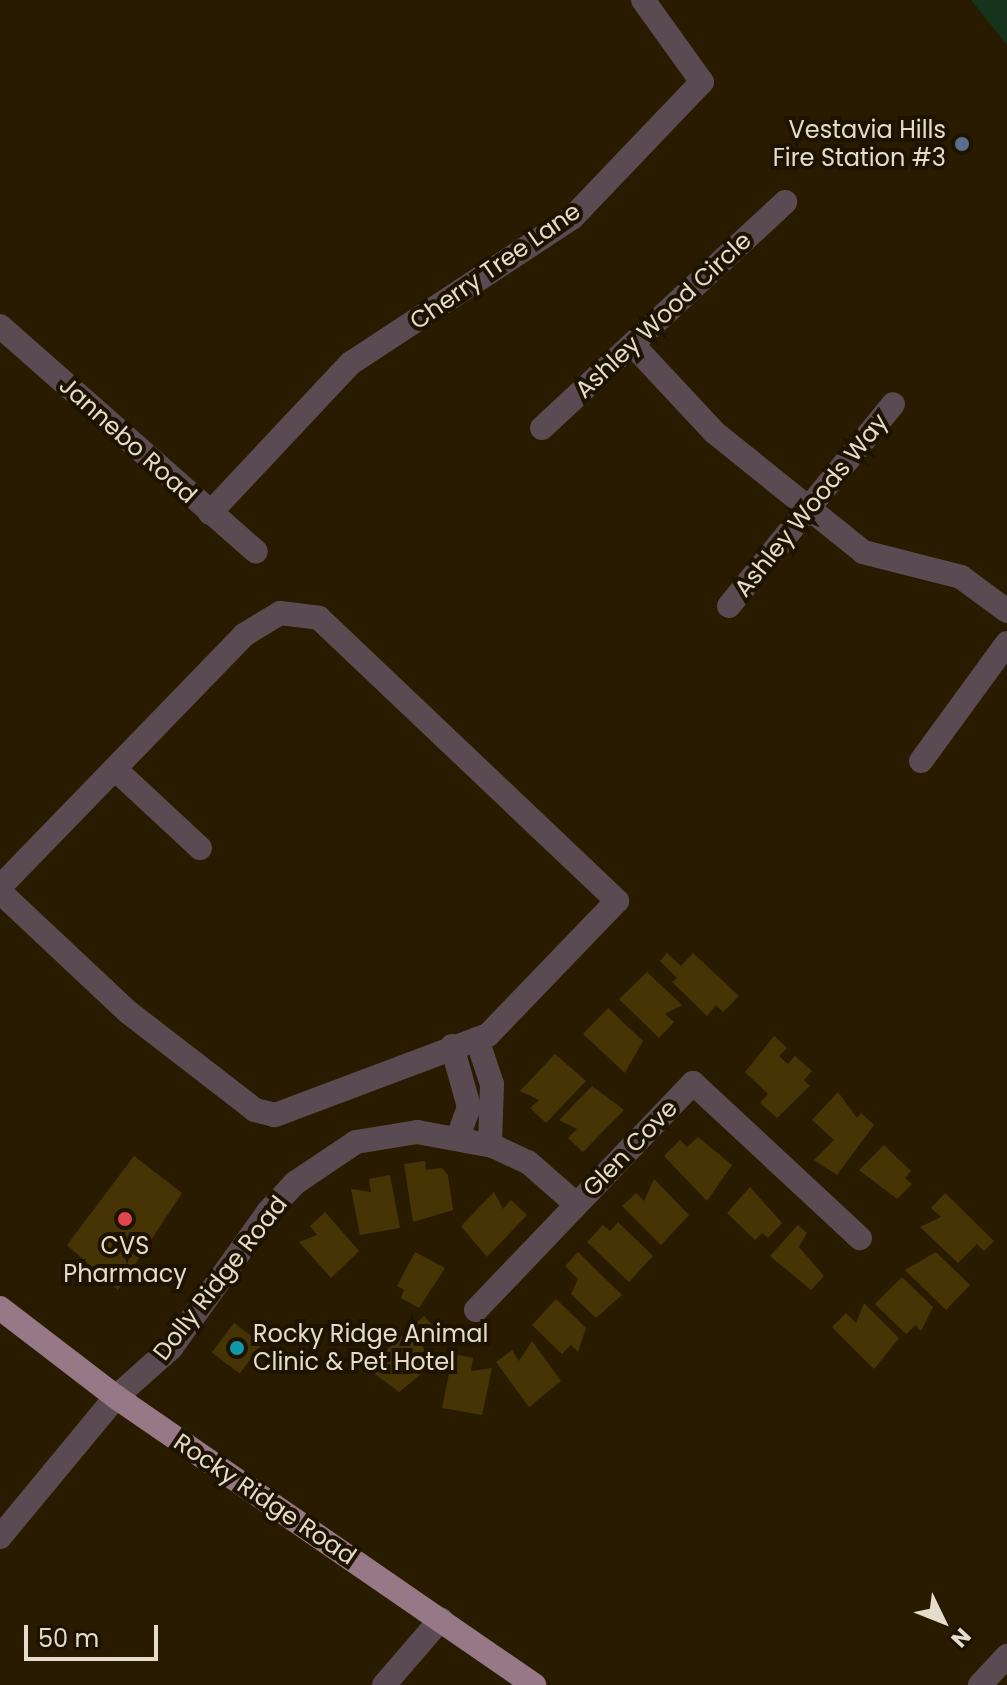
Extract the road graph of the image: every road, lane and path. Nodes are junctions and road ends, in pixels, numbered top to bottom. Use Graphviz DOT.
graph roads {
  1 [pos="643,0"];
  2 [pos="785,202"];
  3 [pos="0,326"];
  4 [pos="633,345"];
  5 [pos="893,404"];
  6 [pos="542,428"];
  7 [pos="807,508"];
  8 [pos="210,513"];
  9 [pos="256,552"];
  10 [pos="729,606"];
  11 [pos="1007,611"];
  12 [pos="1007,643"];
  13 [pos="921,761"];
  14 [pos="115,769"];
  15 [pos="200,848"];
  16 [pos="0,890"];
  17 [pos="477,1039"];
  18 [pos="452,1046"];
  19 [pos="458,1138"];
  20 [pos="490,1145"];
  21 [pos="576,1204"];
  22 [pos="860,1238"];
  23 [pos="0,1308"];
  24 [pos="476,1310"];
  25 [pos="116,1397"];
  26 [pos="0,1537"];
  27 [pos="441,1619"];
  28 [pos="1007,1656"];
  29 [pos="384,1685"];
  30 [pos="534,1685"];
  31 [pos="980,1685"];
  1 -- 8 [label="street, Cherry Tree Lane"];
  2 -- 4 [label="street, Ashley Wood Circle"];
  3 -- 8 [label="street, Jannebo Road"];
  4 -- 6 [label="street, Ashley Wood Circle"];
  4 -- 7 [label="street"];
  5 -- 7 [label="street, Ashley Woods Way"];
  7 -- 10 [label="street, Ashley Woods Way"];
  7 -- 11 [label="street"];
  8 -- 9 [label="street, Jannebo Road"];
  12 -- 13 [label="street"];
  14 -- 15 [label="street"];
  14 -- 16 [label="street"];
  14 -- 17 [label="street"];
  16 -- 18 [label="street"];
  17 -- 18 [label="street"];
  17 -- 20 [label="street"];
  18 -- 19 [label="street"];
  19 -- 20 [label="street, Dolly Ridge Road"];
  19 -- 25 [label="street, Dolly Ridge Road"];
  20 -- 21 [label="street, Dolly Ridge Road"];
  21 -- 22 [label="street, Glen Cove"];
  21 -- 24 [label="street, Glen Cove"];
  23 -- 25 [label="main road, Rocky Ridge Road"];
  25 -- 26 [label="street, Dolly Ridge Road"];
  25 -- 27 [label="main road, Rocky Ridge Road"];
  27 -- 29 [label="street"];
  27 -- 30 [label="main road, Rocky Ridge Road"];
  28 -- 31 [label="street"];
}
